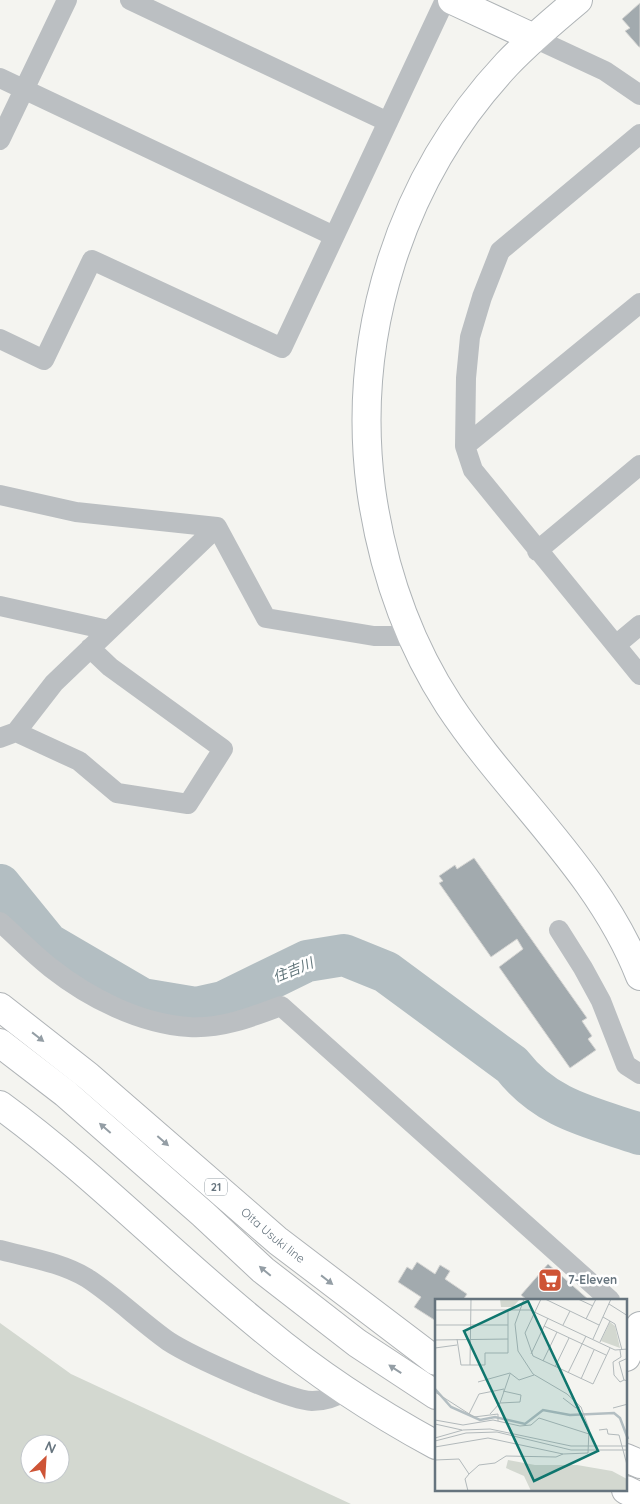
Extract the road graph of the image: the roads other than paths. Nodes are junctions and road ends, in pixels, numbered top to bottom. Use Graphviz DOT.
graph roads {
  1 [pos="67,0"];
  2 [pos="130,0"];
  3 [pos="445,0"];
  4 [pos="452,0"];
  5 [pos="578,0"];
  6 [pos="534,38"];
  7 [pos="0,78"];
  8 [pos="24,90"];
  9 [pos="640,95"];
  10 [pos="388,122"];
  11 [pos="640,134"];
  12 [pos="0,140"];
  13 [pos="334,236"];
  14 [pos="640,303"];
  15 [pos="0,340"];
  16 [pos="465,446"];
  17 [pos="640,465"];
  18 [pos="0,495"];
  19 [pos="217,527"];
  20 [pos="537,551"];
  21 [pos="0,606"];
  22 [pos="640,625"];
  23 [pos="108,630"];
  24 [pos="411,636"];
  25 [pos="616,645"];
  26 [pos="90,648"];
  27 [pos="640,675"];
  28 [pos="8,735"];
  29 [pos="0,922"];
  30 [pos="559,930"];
  31 [pos="640,976"];
  32 [pos="0,1007"];
  33 [pos="0,1042"];
  34 [pos="640,1074"];
  35 [pos="0,1105"];
  36 [pos="0,1250"];
  37 [pos="609,1299"];
  38 [pos="635,1326"];
  39 [pos="628,1350"];
  40 [pos="435,1360"];
  41 [pos="345,1392"];
  42 [pos="435,1394"];
  43 [pos="435,1444"];
  44 [pos="628,1459"];
  45 [pos="640,1464"];
  46 [pos="628,1491"];
  47 [pos="640,1496"];
  1 -- 8 [label="street"];
  2 -- 10 [label="street"];
  3 -- 10 [label="street"];
  4 -- 6 [label="street"];
  5 -- 6 [label="street"];
  6 -- 9 [label="street"];
  6 -- 24 [label="street"];
  7 -- 8 [label="street"];
  8 -- 12 [label="street"];
  8 -- 13 [label="street"];
  10 -- 13 [label="street"];
  11 -- 16 [label="street"];
  13 -- 15 [label="street"];
  14 -- 16 [label="street"];
  16 -- 20 [label="street"];
  17 -- 20 [label="street"];
  18 -- 19 [label="street"];
  19 -- 23 [label="street"];
  19 -- 24 [label="street"];
  20 -- 25 [label="street"];
  21 -- 23 [label="street"];
  22 -- 25 [label="street"];
  23 -- 26 [label="street"];
  24 -- 31 [label="street"];
  25 -- 27 [label="street"];
  26 -- 28 [label="street"];
  26 -- 28 [label="street"];
  29 -- 37 [label="street"];
  30 -- 34 [label="street"];
  32 -- 40 [label="street, Oita Usuki line / 21, one-way"];
  42 -- 33 [label="street, 21, one-way"];
  35 -- 41 [label="street"];
  36 -- 41 [label="street"];
  38 -- 39 [label="street"];
  41 -- 43 [label="street"];
  44 -- 45 [label="street"];
  46 -- 47 [label="street"];
}
